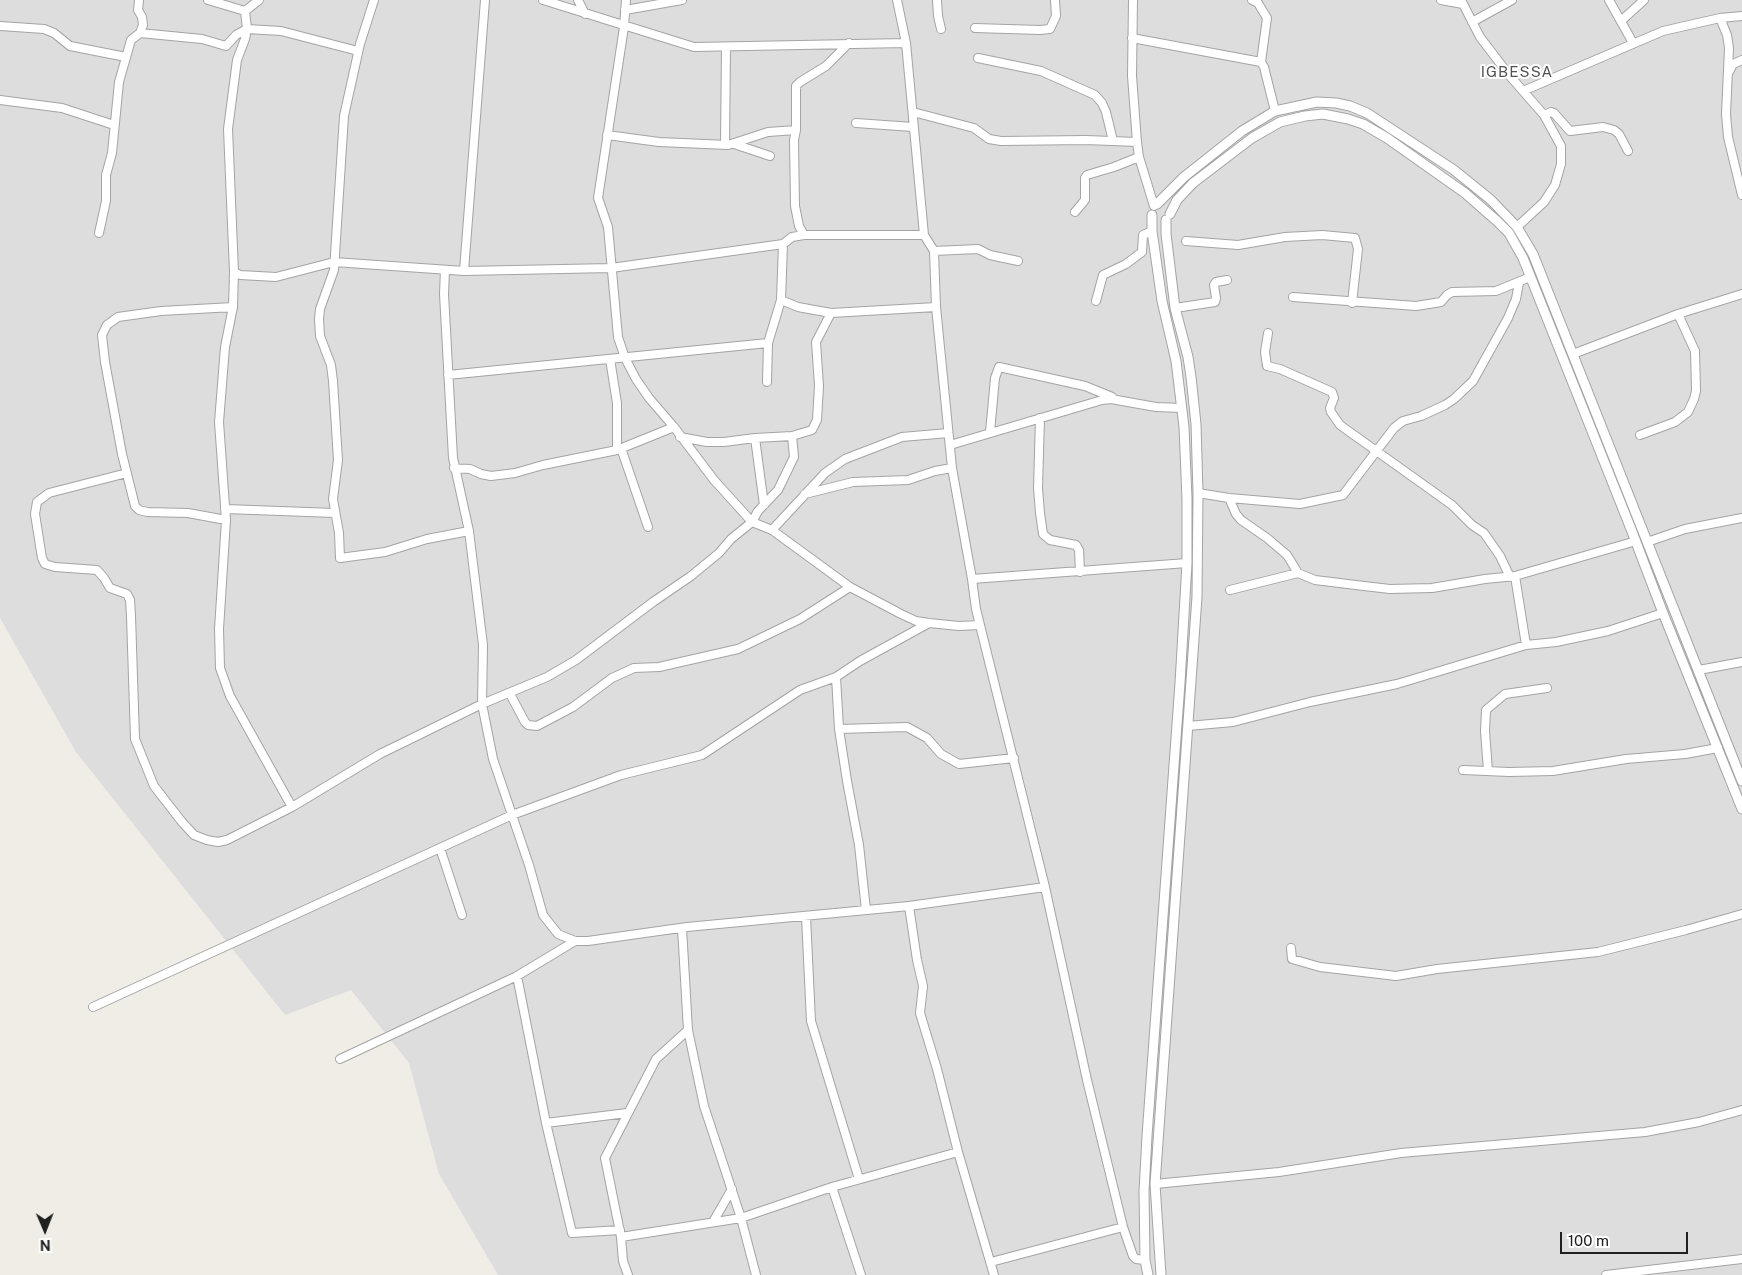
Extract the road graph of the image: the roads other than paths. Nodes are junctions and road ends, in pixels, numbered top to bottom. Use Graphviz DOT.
graph roads {
  1 [pos="139,0"];
  2 [pos="208,0"];
  3 [pos="259,0"];
  4 [pos="374,0"];
  5 [pos="485,0"];
  6 [pos="543,0"];
  7 [pos="578,0"];
  8 [pos="626,0"];
  9 [pos="682,0"];
  10 [pos="897,0"];
  11 [pos="938,0"];
  12 [pos="1055,0"];
  13 [pos="1133,0"];
  14 [pos="1252,0"];
  15 [pos="1441,0"];
  16 [pos="1512,0"];
  17 [pos="1609,0"];
  18 [pos="1644,0"];
  19 [pos="1462,2"];
  20 [pos="625,10"];
  21 [pos="245,11"];
  22 [pos="585,14"];
  23 [pos="1742,16"];
  24 [pos="1720,18"];
  25 [pos="1621,21"];
  26 [pos="1472,22"];
  27 [pos="0,26"];
  28 [pos="624,27"];
  29 [pos="975,28"];
  30 [pos="247,29"];
  31 [pos="941,29"];
  32 [pos="140,33"];
  33 [pos="1132,38"];
  34 [pos="849,43"];
  35 [pos="906,43"];
  36 [pos="1633,43"];
  37 [pos="726,47"];
  38 [pos="358,51"];
  39 [pos="126,57"];
  40 [pos="978,58"];
  41 [pos="1742,60"];
  42 [pos="1261,62"];
  43 [pos="1728,74"];
  44 [pos="1523,91"];
  45 [pos="0,100"];
  46 [pos="1275,111"];
  47 [pos="912,112"];
  48 [pos="1544,115"];
  49 [pos="856,123"];
  50 [pos="114,125"];
  51 [pos="913,127"];
  52 [pos="796,130"];
  53 [pos="608,135"];
  54 [pos="1113,140"];
  55 [pos="1137,142"];
  56 [pos="734,144"];
  57 [pos="725,145"];
  58 [pos="1628,152"];
  59 [pos="770,156"];
  60 [pos="1139,157"];
  61 [pos="1742,195"];
  62 [pos="1154,208"];
  63 [pos="1075,212"];
  64 [pos="1168,217"];
  65 [pos="1517,227"];
  66 [pos="1152,231"];
  67 [pos="99,233"];
  68 [pos="804,235"];
  69 [pos="924,235"];
  70 [pos="1186,241"];
  71 [pos="783,244"];
  72 [pos="934,251"];
  73 [pos="1018,261"];
  74 [pos="334,262"];
  75 [pos="612,268"];
  76 [pos="445,270"];
  77 [pos="464,271"];
  78 [pos="234,272"];
  79 [pos="1530,277"];
  80 [pos="1228,280"];
  81 [pos="1519,283"];
  82 [pos="1742,294"];
  83 [pos="1293,297"];
  84 [pos="781,300"];
  85 [pos="1096,301"];
  86 [pos="1352,303"];
  87 [pos="233,307"];
  88 [pos="936,308"];
  89 [pos="1175,308"];
  90 [pos="831,312"];
  91 [pos="1678,314"];
  92 [pos="1268,333"];
  93 [pos="768,343"];
  94 [pos="1573,354"];
  95 [pos="625,358"];
  96 [pos="610,359"];
  97 [pos="448,375"];
  98 [pos="767,382"];
  99 [pos="1111,399"];
  100 [pos="1182,408"];
  101 [pos="1040,418"];
  102 [pos="674,427"];
  103 [pos="990,432"];
  104 [pos="948,434"];
  105 [pos="1640,435"];
  106 [pos="792,436"];
  107 [pos="680,437"];
  108 [pos="755,438"];
  109 [pos="950,445"];
  110 [pos="619,449"];
  111 [pos="1377,450"];
  112 [pos="454,468"];
  113 [pos="952,468"];
  114 [pos="127,473"];
  115 [pos="1198,493"];
  116 [pos="803,495"];
  117 [pos="1229,498"];
  118 [pos="764,505"];
  119 [pos="225,509"];
  120 [pos="335,513"];
  121 [pos="1742,518"];
  122 [pos="226,520"];
  123 [pos="752,522"];
  124 [pos="648,527"];
  125 [pos="772,530"];
  126 [pos="469,531"];
  127 [pos="1636,541"];
  128 [pos="1647,542"];
  129 [pos="1187,563"];
  130 [pos="1080,572"];
  131 [pos="1298,574"];
  132 [pos="1513,577"];
  133 [pos="972,579"];
  134 [pos="850,587"];
  135 [pos="1230,590"];
  136 [pos="1663,613"];
  137 [pos="929,624"];
  138 [pos="980,625"];
  139 [pos="1526,645"];
  140 [pos="1742,662"];
  141 [pos="1698,670"];
  142 [pos="836,677"];
  143 [pos="1547,688"];
  144 [pos="510,694"];
  145 [pos="482,704"];
  146 [pos="1188,726"];
  147 [pos="839,729"];
  148 [pos="1718,748"];
  149 [pos="1014,758"];
  150 [pos="1463,770"];
  151 [pos="1488,771"];
  152 [pos="1742,781"];
  153 [pos="292,807"];
  154 [pos="1742,809"];
  155 [pos="512,815"];
  156 [pos="440,848"];
  157 [pos="1045,887"];
  158 [pos="910,906"];
  159 [pos="866,910"];
  160 [pos="1742,914"];
  161 [pos="462,915"];
  162 [pos="806,916"];
  163 [pos="682,928"];
  164 [pos="575,941"];
  165 [pos="1291,948"];
  166 [pos="517,976"];
  167 [pos="93,1007"];
  168 [pos="688,1030"];
  169 [pos="340,1059"];
  170 [pos="1742,1110"];
  171 [pos="627,1113"];
  172 [pos="546,1123"];
  173 [pos="958,1152"];
  174 [pos="859,1179"];
  175 [pos="1155,1184"];
  176 [pos="832,1187"];
  177 [pos="732,1189"];
  178 [pos="741,1218"];
  179 [pos="712,1222"];
  180 [pos="1123,1228"];
  181 [pos="621,1233"];
  182 [pos="1742,1259"];
  183 [pos="1146,1260"];
  184 [pos="991,1262"];
  185 [pos="628,1275"];
  186 [pos="756,1275"];
  187 [pos="861,1275"];
  188 [pos="994,1275"];
  189 [pos="1148,1275"];
  190 [pos="1161,1275"];
  191 [pos="1606,1275"];
  1 -- 32 [label="street"];
  2 -- 21 [label="street"];
  3 -- 21 [label="street"];
  4 -- 38 [label="street"];
  5 -- 77 [label="street"];
  6 -- 22 [label="street"];
  7 -- 22 [label="street"];
  8 -- 20 [label="street"];
  9 -- 20 [label="street"];
  10 -- 35 [label="street"];
  11 -- 31 [label="street"];
  12 -- 29 [label="street"];
  13 -- 33 [label="street"];
  14 -- 42 [label="street"];
  15 -- 19 [label="street"];
  16 -- 26 [label="street"];
  17 -- 25 [label="street"];
  18 -- 25 [label="street"];
  19 -- 26 [label="street"];
  20 -- 28 [label="street"];
  21 -- 30 [label="street"];
  22 -- 28 [label="street"];
  23 -- 24 [label="street"];
  24 -- 36 [label="street"];
  24 -- 43 [label="street"];
  25 -- 36 [label="street"];
  26 -- 44 [label="street"];
  27 -- 39 [label="street"];
  28 -- 37 [label="street"];
  28 -- 53 [label="street"];
  30 -- 32 [label="street"];
  30 -- 38 [label="street"];
  30 -- 78 [label="street"];
  32 -- 39 [label="street"];
  33 -- 42 [label="street"];
  33 -- 55 [label="street"];
  34 -- 35 [label="street"];
  34 -- 37 [label="street"];
  34 -- 52 [label="street"];
  35 -- 47 [label="street"];
  36 -- 44 [label="street"];
  37 -- 57 [label="street"];
  38 -- 74 [label="street"];
  39 -- 50 [label="street"];
  40 -- 54 [label="street"];
  41 -- 43 [label="street"];
  42 -- 46 [label="street"];
  43 -- 61 [label="street"];
  44 -- 48 [label="street"];
  45 -- 50 [label="street"];
  46 -- 62 [label="street"];
  46 -- 65 [label="street"];
  47 -- 51 [label="street"];
  47 -- 54 [label="street"];
  48 -- 58 [label="street"];
  48 -- 65 [label="street"];
  49 -- 51 [label="street"];
  50 -- 67 [label="street"];
  51 -- 69 [label="street"];
  52 -- 56 [label="street"];
  52 -- 68 [label="street"];
  53 -- 57 [label="street"];
  53 -- 75 [label="street"];
  54 -- 55 [label="street"];
  55 -- 60 [label="street"];
  56 -- 57 [label="street"];
  56 -- 59 [label="street"];
  60 -- 62 [label="street"];
  60 -- 63 [label="street"];
  62 -- 64 [label="street"];
  62 -- 64 [label="street"];
  62 -- 66 [label="street"];
  64 -- 79 [label="street"];
  64 -- 89 [label="street"];
  65 -- 94 [label="street"];
  66 -- 85 [label="street"];
  66 -- 100 [label="street"];
  68 -- 69 [label="street"];
  68 -- 71 [label="street"];
  69 -- 72 [label="street"];
  70 -- 86 [label="street"];
  71 -- 75 [label="street"];
  71 -- 84 [label="street"];
  72 -- 73 [label="street"];
  72 -- 88 [label="street"];
  74 -- 76 [label="street"];
  74 -- 78 [label="street"];
  74 -- 120 [label="street"];
  75 -- 77 [label="street"];
  75 -- 95 [label="street"];
  76 -- 77 [label="street"];
  76 -- 97 [label="street"];
  78 -- 87 [label="street"];
  79 -- 81 [label="street"];
  79 -- 127 [label="street"];
  80 -- 89 [label="street"];
  81 -- 86 [label="street"];
  81 -- 111 [label="street"];
  82 -- 91 [label="street"];
  83 -- 86 [label="street"];
  84 -- 90 [label="street"];
  84 -- 93 [label="street"];
  87 -- 114 [label="street"];
  87 -- 119 [label="street"];
  88 -- 90 [label="street"];
  88 -- 104 [label="street"];
  89 -- 115 [label="street"];
  90 -- 106 [label="street"];
  91 -- 94 [label="street"];
  91 -- 105 [label="street"];
  92 -- 111 [label="street"];
  93 -- 95 [label="street"];
  93 -- 98 [label="street"];
  94 -- 128 [label="street"];
  95 -- 96 [label="street"];
  95 -- 102 [label="street"];
  96 -- 97 [label="street"];
  96 -- 110 [label="street"];
  97 -- 112 [label="street"];
  99 -- 100 [label="street"];
  99 -- 101 [label="street"];
  99 -- 103 [label="street"];
  100 -- 129 [label="street"];
  101 -- 103 [label="street"];
  101 -- 130 [label="street"];
  102 -- 107 [label="street"];
  102 -- 110 [label="street"];
  103 -- 109 [label="street"];
  104 -- 109 [label="street"];
  104 -- 116 [label="street"];
  106 -- 108 [label="street"];
  106 -- 118 [label="street"];
  107 -- 108 [label="street"];
  107 -- 123 [label="street"];
  108 -- 118 [label="street"];
  109 -- 113 [label="street"];
  110 -- 112 [label="street"];
  110 -- 124 [label="street"];
  111 -- 117 [label="street"];
  111 -- 132 [label="street"];
  112 -- 126 [label="street"];
  113 -- 116 [label="street"];
  113 -- 133 [label="street"];
  114 -- 122 [label="street"];
  114 -- 153 [label="street"];
  115 -- 117 [label="street"];
  115 -- 146 [label="street"];
  116 -- 125 [label="street"];
  117 -- 131 [label="street"];
  118 -- 123 [label="street"];
  119 -- 120 [label="street"];
  119 -- 122 [label="street"];
  120 -- 126 [label="street"];
  121 -- 128 [label="street"];
  122 -- 153 [label="street"];
  123 -- 125 [label="street"];
  123 -- 144 [label="street"];
  125 -- 134 [label="street"];
  126 -- 145 [label="street"];
  127 -- 132 [label="street"];
  127 -- 136 [label="street"];
  128 -- 141 [label="street"];
  129 -- 130 [label="street"];
  129 -- 183 [label="street"];
  130 -- 133 [label="street"];
  131 -- 132 [label="street"];
  131 -- 135 [label="street"];
  132 -- 139 [label="street"];
  133 -- 138 [label="street"];
  134 -- 137 [label="street"];
  134 -- 144 [label="street"];
  136 -- 139 [label="street"];
  136 -- 148 [label="street"];
  137 -- 138 [label="street"];
  137 -- 142 [label="street"];
  138 -- 149 [label="street"];
  139 -- 146 [label="street"];
  140 -- 141 [label="street"];
  141 -- 152 [label="street"];
  142 -- 147 [label="street"];
  142 -- 155 [label="street"];
  143 -- 151 [label="street"];
  144 -- 145 [label="street"];
  145 -- 153 [label="street"];
  145 -- 155 [label="street"];
  146 -- 175 [label="street"];
  147 -- 149 [label="street"];
  147 -- 159 [label="street"];
  148 -- 151 [label="street"];
  148 -- 154 [label="street"];
  149 -- 157 [label="street"];
  150 -- 151 [label="street"];
  155 -- 156 [label="street"];
  155 -- 164 [label="street"];
  156 -- 161 [label="street"];
  156 -- 167 [label="street"];
  157 -- 158 [label="street"];
  157 -- 180 [label="street"];
  158 -- 159 [label="street"];
  158 -- 173 [label="street"];
  159 -- 162 [label="street"];
  160 -- 165 [label="street"];
  162 -- 163 [label="street"];
  162 -- 174 [label="street"];
  163 -- 164 [label="street"];
  163 -- 168 [label="street"];
  164 -- 166 [label="street"];
  166 -- 169 [label="street"];
  166 -- 172 [label="street"];
  168 -- 171 [label="street"];
  168 -- 177 [label="street"];
  170 -- 175 [label="street"];
  171 -- 172 [label="street"];
  171 -- 181 [label="street"];
  172 -- 181 [label="street"];
  173 -- 174 [label="street"];
  173 -- 184 [label="street"];
  174 -- 176 [label="street"];
  175 -- 190 [label="street"];
  176 -- 178 [label="street"];
  176 -- 187 [label="street"];
  177 -- 178 [label="street"];
  177 -- 179 [label="street"];
  178 -- 179 [label="street"];
  178 -- 186 [label="street"];
  179 -- 181 [label="street"];
  180 -- 183 [label="street"];
  180 -- 184 [label="street"];
  181 -- 185 [label="street"];
  182 -- 191 [label="street"];
  183 -- 189 [label="street"];
  184 -- 188 [label="street"];
}
